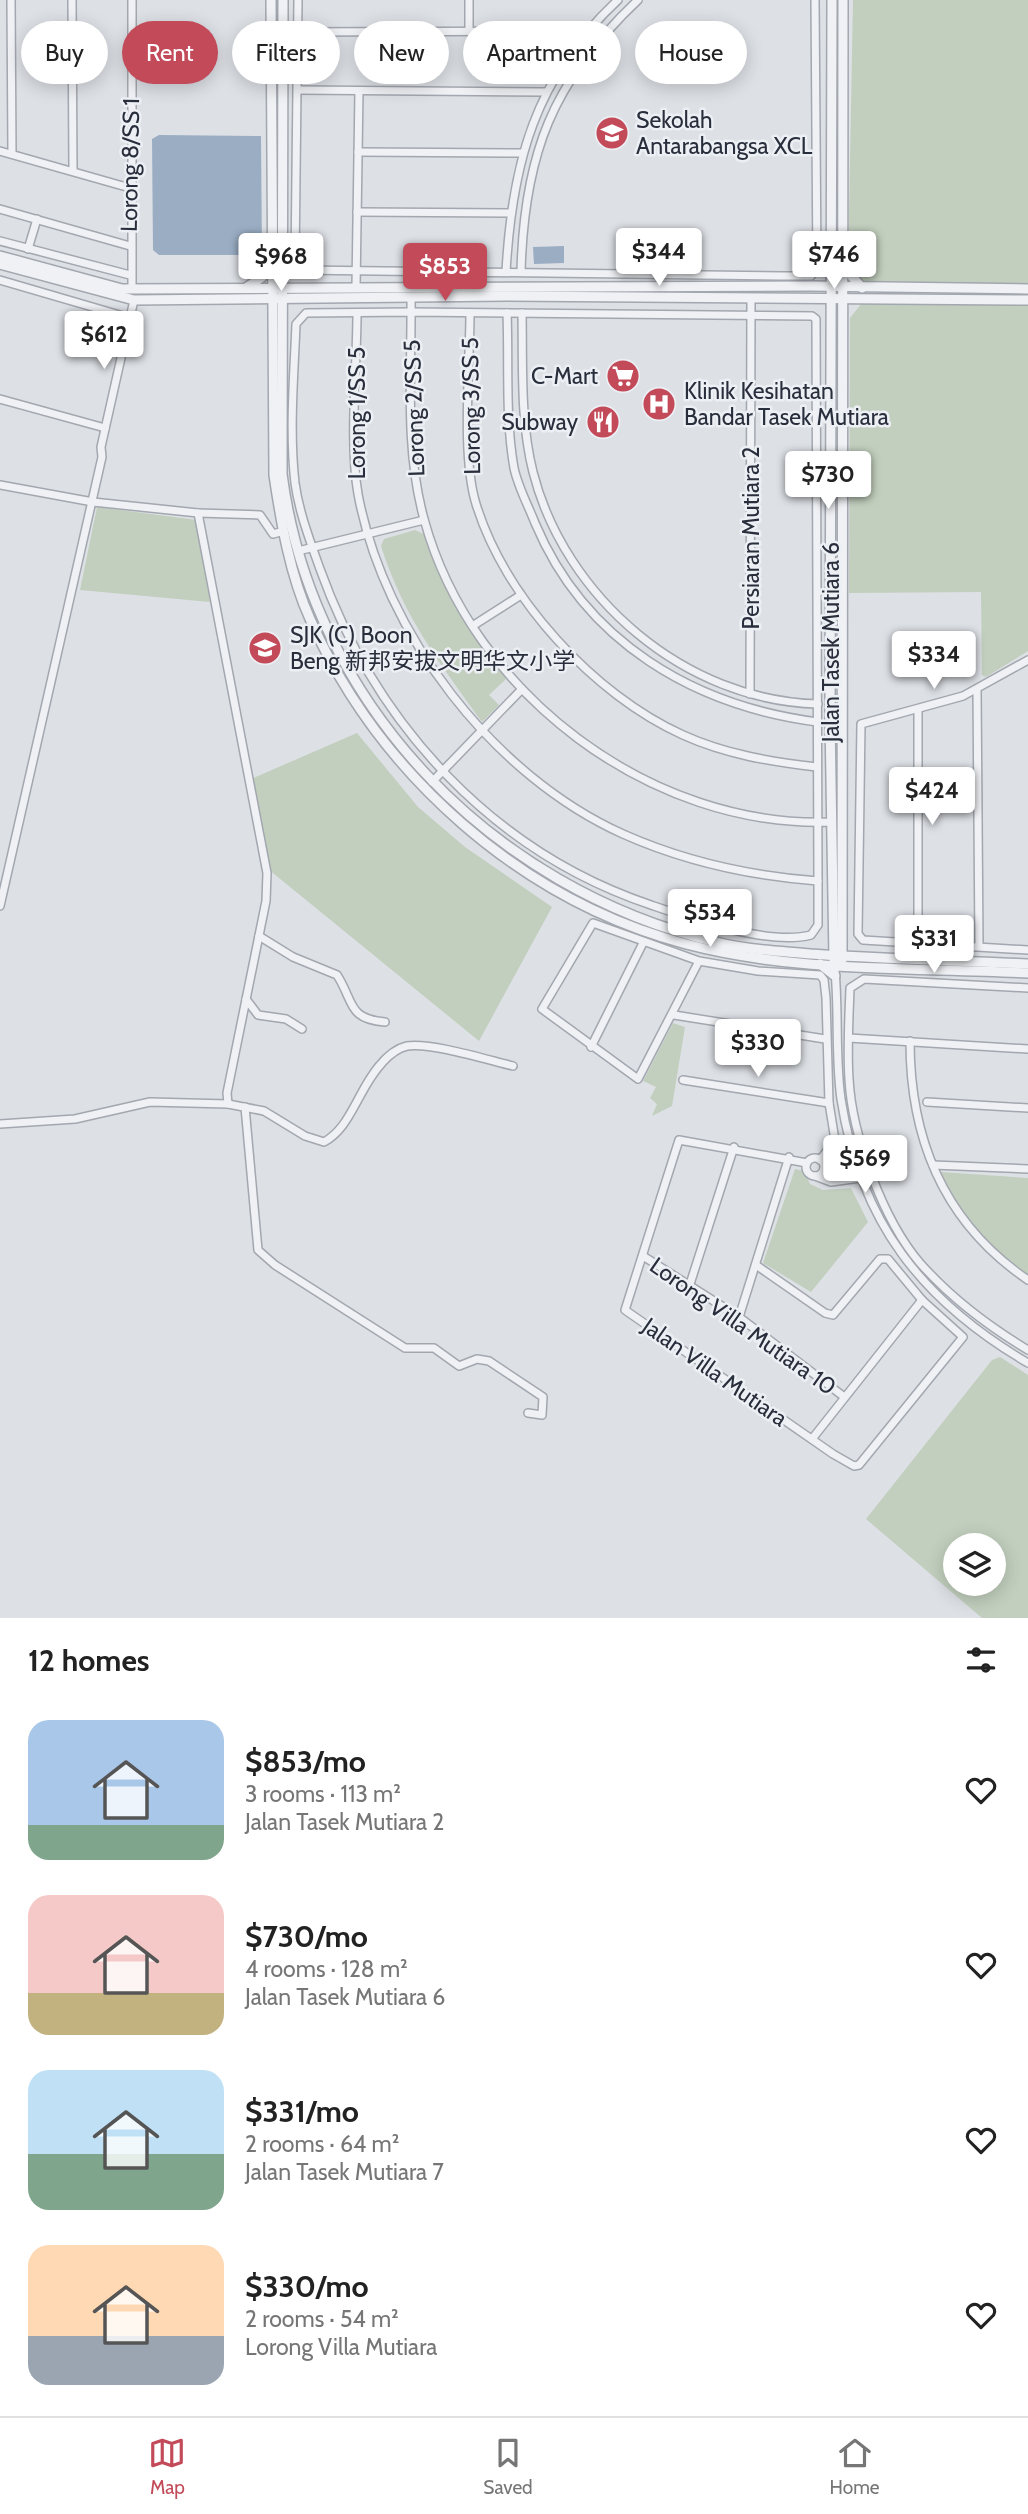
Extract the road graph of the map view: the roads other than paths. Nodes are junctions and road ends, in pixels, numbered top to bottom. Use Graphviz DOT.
graph roads {
  1 [pos="11,0"];
  2 [pos="72,0"];
  3 [pos="132,0"];
  4 [pos="271,0"];
  5 [pos="283,0"];
  6 [pos="298,0"];
  7 [pos="469,0"];
  8 [pos="618,0"];
  9 [pos="638,0"];
  10 [pos="815,0"];
  11 [pos="832,0"];
  12 [pos="843,0"];
  13 [pos="815,14"];
  14 [pos="831,15"];
  15 [pos="298,21"];
  16 [pos="469,21"];
  17 [pos="463,31"];
  18 [pos="340,32"];
  19 [pos="298,84"];
  20 [pos="0,88"];
  21 [pos="298,90"];
  22 [pos="11,91"];
  23 [pos="359,91"];
  24 [pos="546,92"];
  25 [pos="831,93"];
  26 [pos="844,93"];
  27 [pos="0,151"];
  28 [pos="358,152"];
  29 [pos="521,153"];
  30 [pos="12,154"];
  31 [pos="73,171"];
  32 [pos="815,179"];
  33 [pos="833,180"];
  34 [pos="130,188"];
  35 [pos="0,209"];
  36 [pos="357,212"];
  37 [pos="509,212"];
  38 [pos="37,219"];
  39 [pos="0,241"];
  40 [pos="130,246"];
  41 [pos="28,249"];
  42 [pos="0,256"];
  43 [pos="278,259"];
  44 [pos="0,264"];
  45 [pos="837,267"];
  46 [pos="356,272"];
  47 [pos="506,272"];
  48 [pos="522,272"];
  49 [pos="130,275"];
  50 [pos="700,275"];
  51 [pos="0,280"];
  52 [pos="811,281"];
  53 [pos="700,287"];
  54 [pos="837,287"];
  55 [pos="132,288"];
  56 [pos="303,288"];
  57 [pos="356,288"];
  58 [pos="862,288"];
  59 [pos="1028,289"];
  60 [pos="609,292"];
  61 [pos="245,293"];
  62 [pos="278,293"];
  63 [pos="411,297"];
  64 [pos="308,298"];
  65 [pos="751,298"];
  66 [pos="817,299"];
  67 [pos="837,299"];
  68 [pos="860,299"];
  69 [pos="134,300"];
  70 [pos="1028,300"];
  71 [pos="411,312"];
  72 [pos="357,313"];
  73 [pos="470,313"];
  74 [pos="507,313"];
  75 [pos="522,313"];
  76 [pos="751,314"];
  77 [pos="130,318"];
  78 [pos="837,318"];
  79 [pos="277,320"];
  80 [pos="0,399"];
  81 [pos="818,410"];
  82 [pos="833,410"];
  83 [pos="105,428"];
  84 [pos="0,485"];
  85 [pos="93,502"];
  86 [pos="831,506"];
  87 [pos="843,506"];
  88 [pos="198,513"];
  89 [pos="424,520"];
  90 [pos="284,531"];
  91 [pos="369,534"];
  92 [pos="313,548"];
  93 [pos="298,551"];
  94 [pos="521,595"];
  95 [pos="817,603"];
  96 [pos="831,603"];
  97 [pos="474,625"];
  98 [pos="1028,660"];
  99 [pos="522,690"];
  100 [pos="977,690"];
  101 [pos="750,694"];
  102 [pos="818,704"];
  103 [pos="918,711"];
  104 [pos="818,722"];
  105 [pos="483,731"];
  106 [pos="817,767"];
  107 [pos="442,771"];
  108 [pos="432,782"];
  109 [pos="832,822"];
  110 [pos="818,823"];
  111 [pos="859,854"];
  112 [pos="843,855"];
  113 [pos="818,881"];
  114 [pos="0,905"];
  115 [pos="838,932"];
  116 [pos="259,936"];
  117 [pos="643,943"];
  118 [pos="918,943"];
  119 [pos="979,946"];
  120 [pos="1028,950"];
  121 [pos="804,953"];
  122 [pos="865,957"];
  123 [pos="699,961"];
  124 [pos="1028,964"];
  125 [pos="837,968"];
  126 [pos="1028,973"];
  127 [pos="1028,988"];
  128 [pos="246,999"];
  129 [pos="674,1015"];
  130 [pos="385,1021"];
  131 [pos="302,1029"];
  132 [pos="849,1038"];
  133 [pos="825,1039"];
  134 [pos="910,1041"];
  135 [pos="591,1047"];
  136 [pos="1028,1049"];
  137 [pos="513,1066"];
  138 [pos="683,1080"];
  139 [pos="927,1102"];
  140 [pos="829,1103"];
  141 [pos="228,1104"];
  142 [pos="245,1107"];
  143 [pos="1028,1108"];
  144 [pos="0,1124"];
  145 [pos="734,1147"];
  146 [pos="789,1157"];
  147 [pos="820,1160"];
  148 [pos="807,1163"];
  149 [pos="933,1165"];
  150 [pos="824,1169"];
  151 [pos="1028,1169"];
  152 [pos="859,1174"];
  153 [pos="815,1176"];
  154 [pos="643,1256"];
  155 [pos="756,1265"];
  156 [pos="1028,1280"];
  157 [pos="690,1284"];
  158 [pos="922,1300"];
  159 [pos="739,1317"];
  160 [pos="1028,1350"];
  161 [pos="1028,1363"];
  162 [pos="844,1396"];
  163 [pos="528,1413"];
  164 [pos="812,1438"];
  1 -- 22 [label="street"];
  2 -- 31 [label="street"];
  3 -- 34 [label="street, Lorong 8/SS 1"];
  4 -- 43 [label="street"];
  5 -- 43 [label="street"];
  6 -- 15 [label="street"];
  7 -- 16 [label="street"];
  8 -- 24 [label="street"];
  9 -- 48 [label="street"];
  10 -- 13 [label="street"];
  11 -- 14 [label="street"];
  12 -- 26 [label="street"];
  13 -- 14 [label="street"];
  13 -- 32 [label="street"];
  14 -- 25 [label="street"];
  17 -- 18 [label="street"];
  19 -- 21 [label="street"];
  20 -- 22 [label="street"];
  21 -- 23 [label="street"];
  21 -- 46 [label="street"];
  22 -- 30 [label="street"];
  23 -- 24 [label="street"];
  23 -- 28 [label="street"];
  24 -- 29 [label="street"];
  25 -- 26 [label="street"];
  25 -- 33 [label="street"];
  26 -- 45 [label="street"];
  27 -- 30 [label="street"];
  28 -- 29 [label="street"];
  28 -- 36 [label="street"];
  29 -- 37 [label="street"];
  30 -- 31 [label="street"];
  31 -- 34 [label="street"];
  32 -- 33 [label="street"];
  32 -- 52 [label="street"];
  33 -- 45 [label="street"];
  34 -- 40 [label="street, Lorong 8/SS 1"];
  35 -- 38 [label="street"];
  36 -- 37 [label="street"];
  36 -- 46 [label="street"];
  37 -- 47 [label="street"];
  38 -- 40 [label="street"];
  38 -- 41 [label="street"];
  39 -- 41 [label="street"];
  40 -- 49 [label="street, Lorong 8/SS 1"];
  41 -- 49 [label="street"];
  42 -- 55 [label="street"];
  43 -- 56 [label="street"];
  43 -- 61 [label="street"];
  43 -- 62 [label="street"];
  44 -- 69 [label="street"];
  45 -- 52 [label="street"];
  45 -- 54 [label="street, Jalan Tasek Mutiara 6"];
  45 -- 58 [label="street"];
  46 -- 47 [label="street"];
  46 -- 57 [label="street"];
  47 -- 48 [label="street"];
  48 -- 50 [label="street"];
  49 -- 55 [label="street, Lorong 8/SS 1"];
  50 -- 52 [label="street"];
  50 -- 53 [label="street"];
  51 -- 77 [label="street"];
  52 -- 53 [label="street"];
  52 -- 54 [label="street"];
  53 -- 60 [label="street"];
  54 -- 58 [label="street"];
  54 -- 67 [label="street, Jalan Tasek Mutiara 6"];
  55 -- 61 [label="street"];
  56 -- 57 [label="street"];
  56 -- 62 [label="street"];
  57 -- 60 [label="street"];
  58 -- 59 [label="street"];
  60 -- 63 [label="street"];
  60 -- 65 [label="street"];
  61 -- 62 [label="street"];
  61 -- 69 [label="street"];
  61 -- 79 [label="street"];
  62 -- 64 [label="street"];
  62 -- 79 [label="street"];
  63 -- 64 [label="street"];
  63 -- 71 [label="street, Lorong 2/SS 5"];
  64 -- 79 [label="street"];
  65 -- 66 [label="street"];
  65 -- 76 [label="street, Persiaran Mutiara 2"];
  66 -- 67 [label="street"];
  66 -- 78 [label="street"];
  67 -- 68 [label="street"];
  67 -- 78 [label="street, Jalan Tasek Mutiara 6"];
  68 -- 70 [label="street"];
  68 -- 78 [label="street"];
  69 -- 77 [label="street"];
  71 -- 72 [label="street"];
  71 -- 73 [label="street"];
  71 -- 89 [label="street, Lorong 2/SS 5"];
  72 -- 91 [label="street, Lorong 1/SS 5"];
  72 -- 92 [label="street"];
  73 -- 74 [label="street"];
  73 -- 94 [label="street, Lorong 3/SS 5"];
  74 -- 75 [label="street"];
  74 -- 104 [label="street"];
  75 -- 76 [label="street"];
  75 -- 101 [label="street"];
  76 -- 81 [label="street"];
  76 -- 101 [label="street, Persiaran Mutiara 2"];
  77 -- 83 [label="street"];
  78 -- 82 [label="street, Jalan Tasek Mutiara 6"];
  78 -- 87 [label="street, Jalan Tasek Mutiara 6"];
  79 -- 90 [label="street"];
  79 -- 93 [label="street"];
  80 -- 83 [label="street"];
  81 -- 82 [label="street"];
  81 -- 95 [label="street"];
  82 -- 86 [label="street, Jalan Tasek Mutiara 6"];
  83 -- 85 [label="street"];
  84 -- 85 [label="street"];
  85 -- 88 [label="street"];
  85 -- 114 [label="street"];
  86 -- 87 [label="street"];
  86 -- 96 [label="street, Jalan Tasek Mutiara 6"];
  87 -- 112 [label="street, Jalan Tasek Mutiara 6"];
  88 -- 90 [label="street"];
  88 -- 116 [label="street"];
  89 -- 91 [label="street"];
  89 -- 97 [label="street, Lorong 2/SS 5"];
  90 -- 125 [label="street"];
  91 -- 92 [label="street"];
  91 -- 105 [label="street, Lorong 1/SS 5"];
  92 -- 93 [label="street"];
  92 -- 107 [label="street"];
  93 -- 108 [label="street"];
  94 -- 97 [label="street"];
  94 -- 106 [label="street, Lorong 3/SS 5"];
  95 -- 96 [label="street"];
  95 -- 102 [label="street"];
  96 -- 109 [label="street, Jalan Tasek Mutiara 6"];
  97 -- 99 [label="street, Lorong 2/SS 5"];
  98 -- 100 [label="street"];
  99 -- 105 [label="street"];
  99 -- 110 [label="street, Lorong 2/SS 5"];
  100 -- 103 [label="street"];
  100 -- 119 [label="street"];
  101 -- 102 [label="street"];
  102 -- 104 [label="street"];
  103 -- 111 [label="street, Jalan Tasek Mutiara 6"];
  103 -- 118 [label="street"];
  104 -- 106 [label="street"];
  105 -- 107 [label="street"];
  105 -- 113 [label="street, Lorong 1/SS 5"];
  106 -- 110 [label="street"];
  107 -- 108 [label="street"];
  107 -- 113 [label="street"];
  108 -- 121 [label="street"];
  109 -- 110 [label="street, Lorong 2/SS 5"];
  109 -- 115 [label="street, Jalan Tasek Mutiara 6"];
  110 -- 113 [label="street"];
  111 -- 112 [label="street"];
  111 -- 118 [label="street, Jalan Tasek Mutiara 6"];
  112 -- 115 [label="street, Jalan Tasek Mutiara 6"];
  115 -- 121 [label="street"];
  115 -- 122 [label="street"];
  115 -- 125 [label="street, Jalan Tasek Mutiara 6"];
  116 -- 128 [label="street"];
  116 -- 130 [label="street"];
  117 -- 123 [label="street"];
  117 -- 135 [label="street"];
  117 -- 135 [label="street"];
  118 -- 119 [label="street, Jalan Tasek Mutiara 6"];
  119 -- 120 [label="street, Jalan Tasek Mutiara 6"];
  121 -- 125 [label="street"];
  122 -- 124 [label="street"];
  122 -- 125 [label="street"];
  123 -- 129 [label="street"];
  123 -- 133 [label="street"];
  125 -- 126 [label="street"];
  125 -- 152 [label="street"];
  127 -- 132 [label="street"];
  128 -- 131 [label="street"];
  128 -- 141 [label="street"];
  129 -- 133 [label="street"];
  129 -- 135 [label="street"];
  132 -- 134 [label="street"];
  132 -- 160 [label="street"];
  133 -- 140 [label="street"];
  134 -- 136 [label="street"];
  134 -- 149 [label="street"];
  137 -- 142 [label="street"];
  138 -- 140 [label="street"];
  139 -- 143 [label="street"];
  140 -- 147 [label="street"];
  141 -- 142 [label="street"];
  141 -- 144 [label="street"];
  142 -- 163 [label="street"];
  145 -- 146 [label="street, Jalan Villa Mutiara"];
  145 -- 154 [label="street, Jalan Villa Mutiara"];
  145 -- 157 [label="street"];
  146 -- 148 [label="street, Jalan Villa Mutiara"];
  146 -- 155 [label="street"];
  147 -- 148 [label="street"];
  147 -- 150 [label="street"];
  148 -- 153 [label="street"];
  149 -- 151 [label="street"];
  149 -- 156 [label="street"];
  150 -- 152 [label="street"];
  150 -- 153 [label="street"];
  152 -- 153 [label="street"];
  152 -- 161 [label="street"];
  154 -- 157 [label="street, Lorong Villa Mutiara 10"];
  154 -- 164 [label="street, Jalan Villa Mutiara"];
  155 -- 158 [label="street"];
  155 -- 159 [label="street"];
  157 -- 159 [label="street, Lorong Villa Mutiara 10"];
  158 -- 162 [label="street"];
  158 -- 164 [label="street, Jalan Villa Mutiara"];
  159 -- 162 [label="street, Lorong Villa Mutiara 10"];
  162 -- 164 [label="street"];
}
